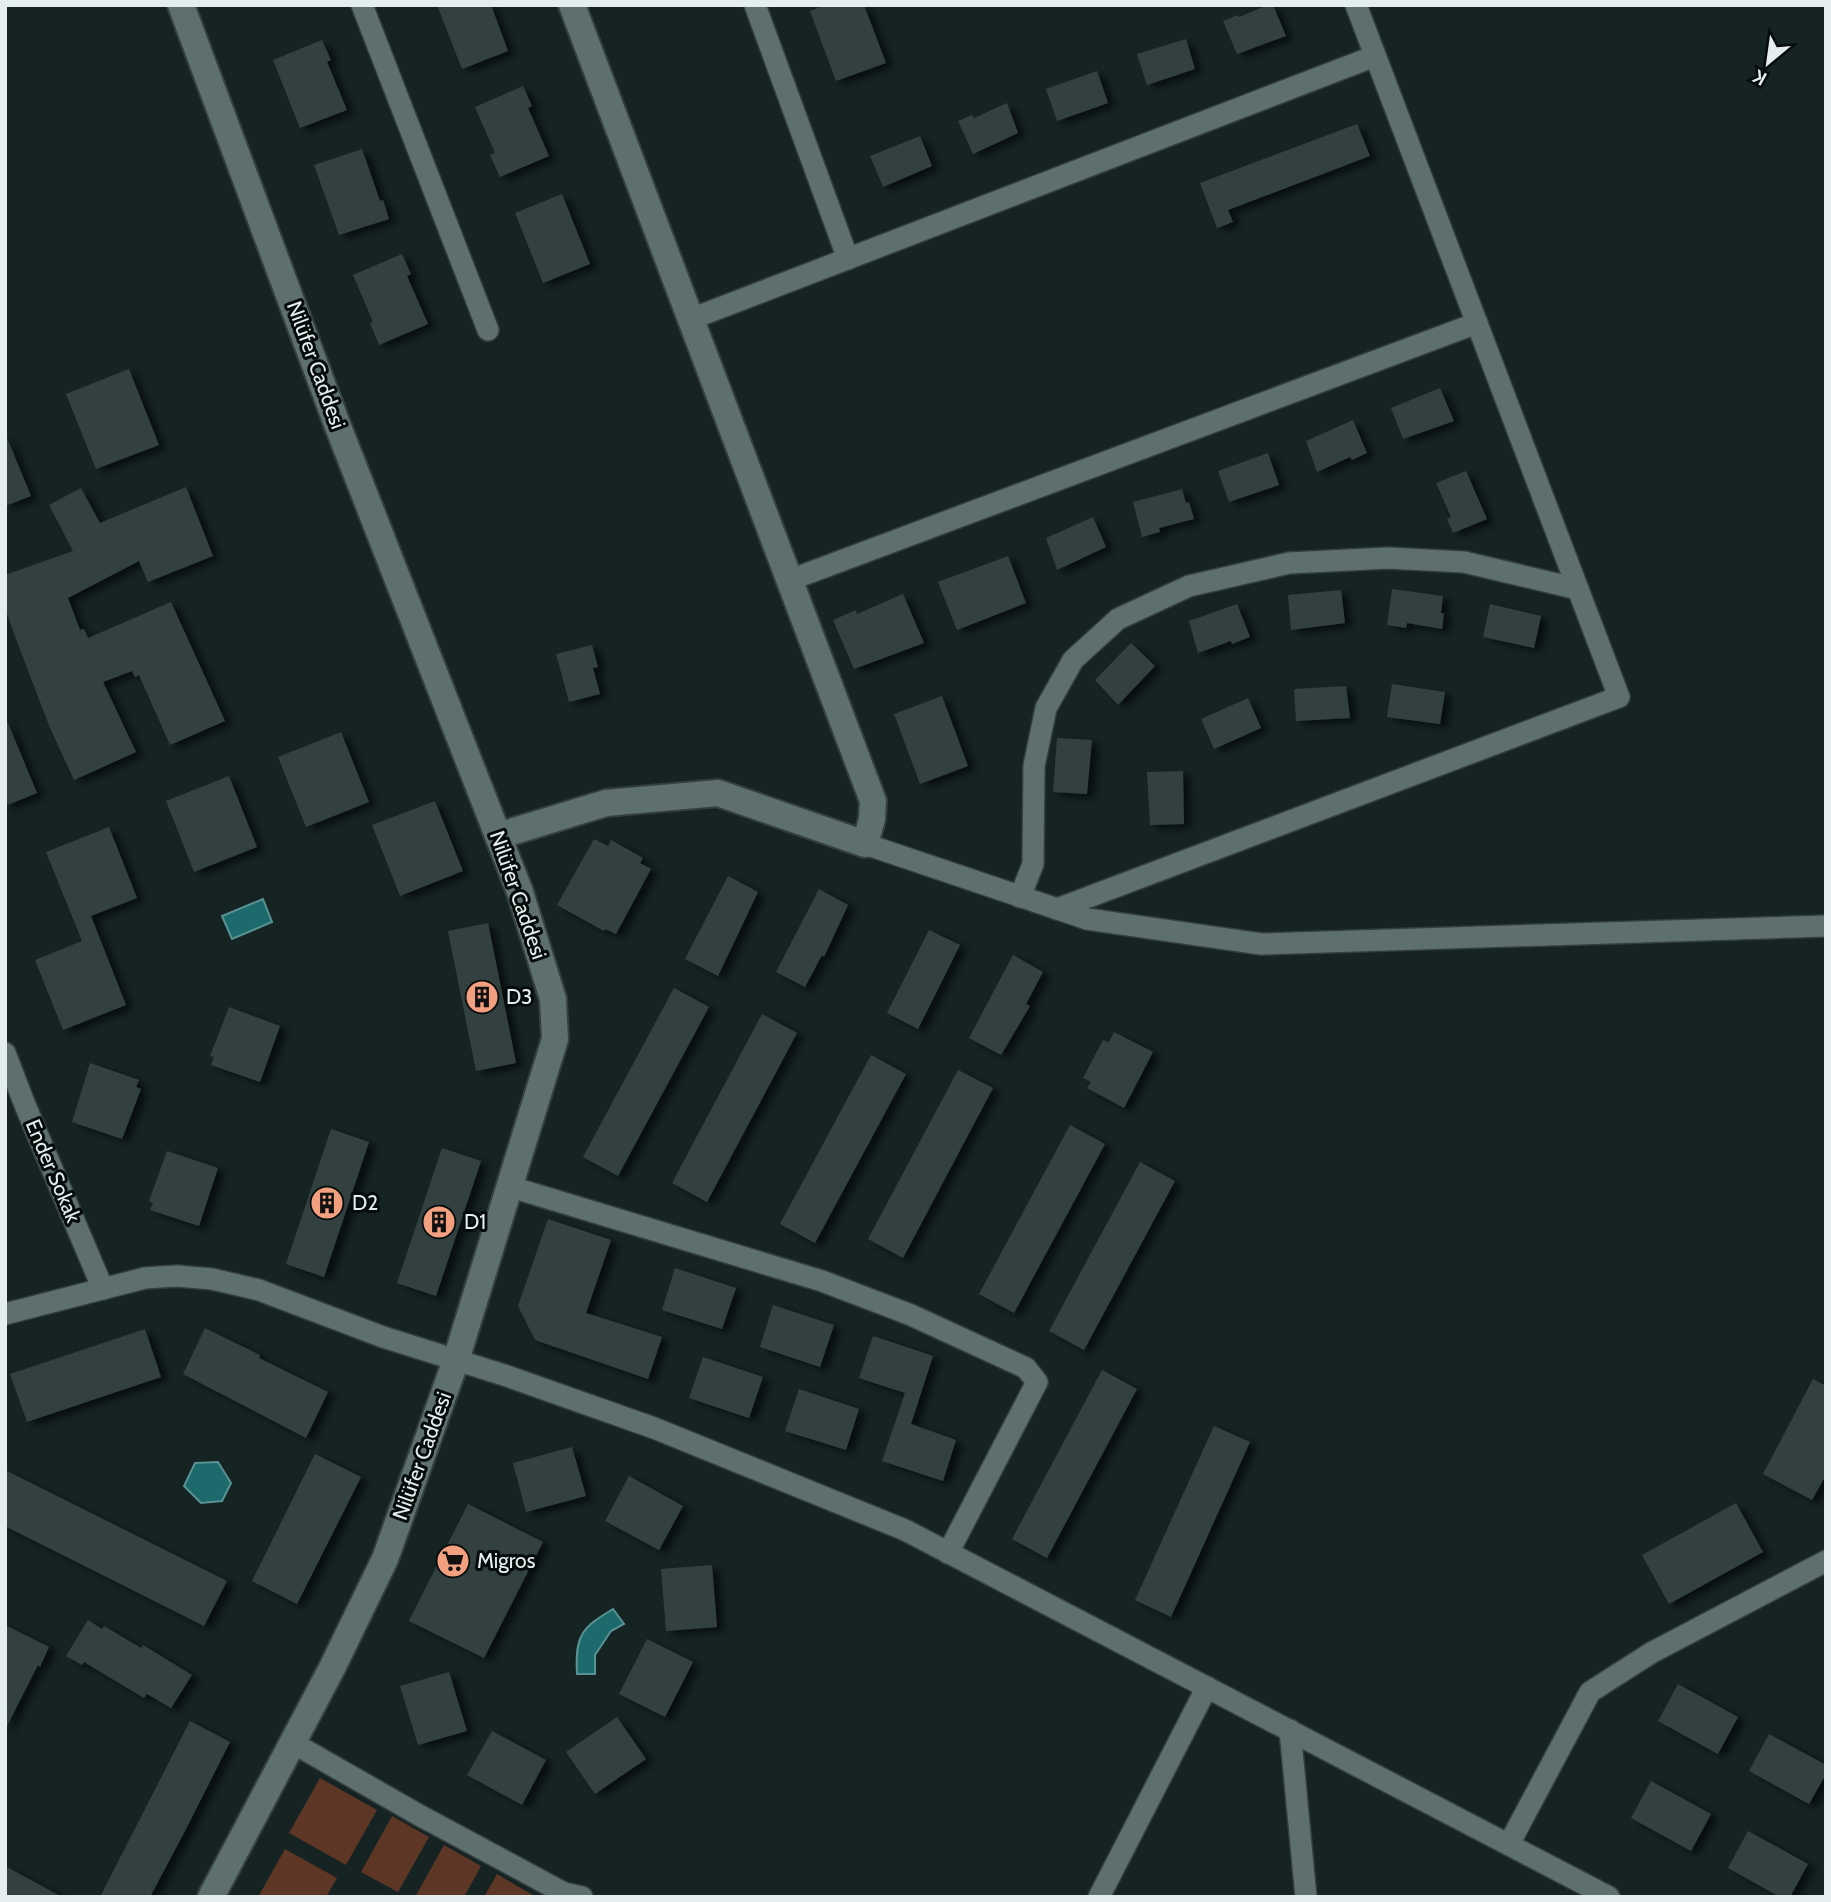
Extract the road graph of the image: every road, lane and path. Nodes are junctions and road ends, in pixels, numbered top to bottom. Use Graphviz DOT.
graph roads {
  1 [pos="181,5"];
  2 [pos="362,5"];
  3 [pos="572,5"];
  4 [pos="755,5"];
  5 [pos="1356,5"];
  6 [pos="1375,56"];
  7 [pos="848,258"];
  8 [pos="691,319"];
  9 [pos="1477,323"];
  10 [pos="488,330"];
  11 [pos="790,580"];
  12 [pos="1577,589"];
  13 [pos="498,836"];
  14 [pos="865,844"];
  15 [pos="1020,897"];
  16 [pos="1057,909"];
  17 [pos="1826,926"];
  18 [pos="5,1053"];
  19 [pos="510,1187"];
  20 [pos="103,1289"];
  21 [pos="5,1314"];
  22 [pos="456,1360"];
  23 [pos="948,1553"];
  24 [pos="1826,1561"];
  25 [pos="1207,1687"];
  26 [pos="1290,1730"];
  27 [pos="293,1743"];
  28 [pos="1509,1844"];
  29 [pos="570,1896"];
  30 [pos="211,1897"];
  31 [pos="1100,1897"];
  32 [pos="1306,1897"];
  33 [pos="1609,1897"];
  1 -- 13 [label="street, Nilüfer Caddesi"];
  2 -- 10 [label="street"];
  3 -- 8 [label="street"];
  4 -- 7 [label="street"];
  5 -- 6 [label="street"];
  6 -- 7 [label="street"];
  6 -- 9 [label="street"];
  7 -- 8 [label="street"];
  8 -- 11 [label="street"];
  9 -- 11 [label="street"];
  9 -- 12 [label="street"];
  11 -- 14 [label="street"];
  12 -- 15 [label="street"];
  12 -- 16 [label="street"];
  13 -- 14 [label="street"];
  13 -- 19 [label="street, Nilüfer Caddesi"];
  14 -- 15 [label="street"];
  15 -- 16 [label="street"];
  16 -- 17 [label="street"];
  18 -- 20 [label="street, Ender Sokak"];
  19 -- 22 [label="street, Nilüfer Caddesi"];
  19 -- 23 [label="street"];
  20 -- 21 [label="street"];
  20 -- 22 [label="street"];
  22 -- 23 [label="street"];
  22 -- 27 [label="street, Nilüfer Caddesi"];
  23 -- 25 [label="street"];
  24 -- 28 [label="street"];
  25 -- 26 [label="street"];
  25 -- 31 [label="street"];
  26 -- 28 [label="street"];
  26 -- 32 [label="street"];
  27 -- 29 [label="street"];
  27 -- 30 [label="street, Nilüfer Caddesi"];
  28 -- 33 [label="street"];
}
